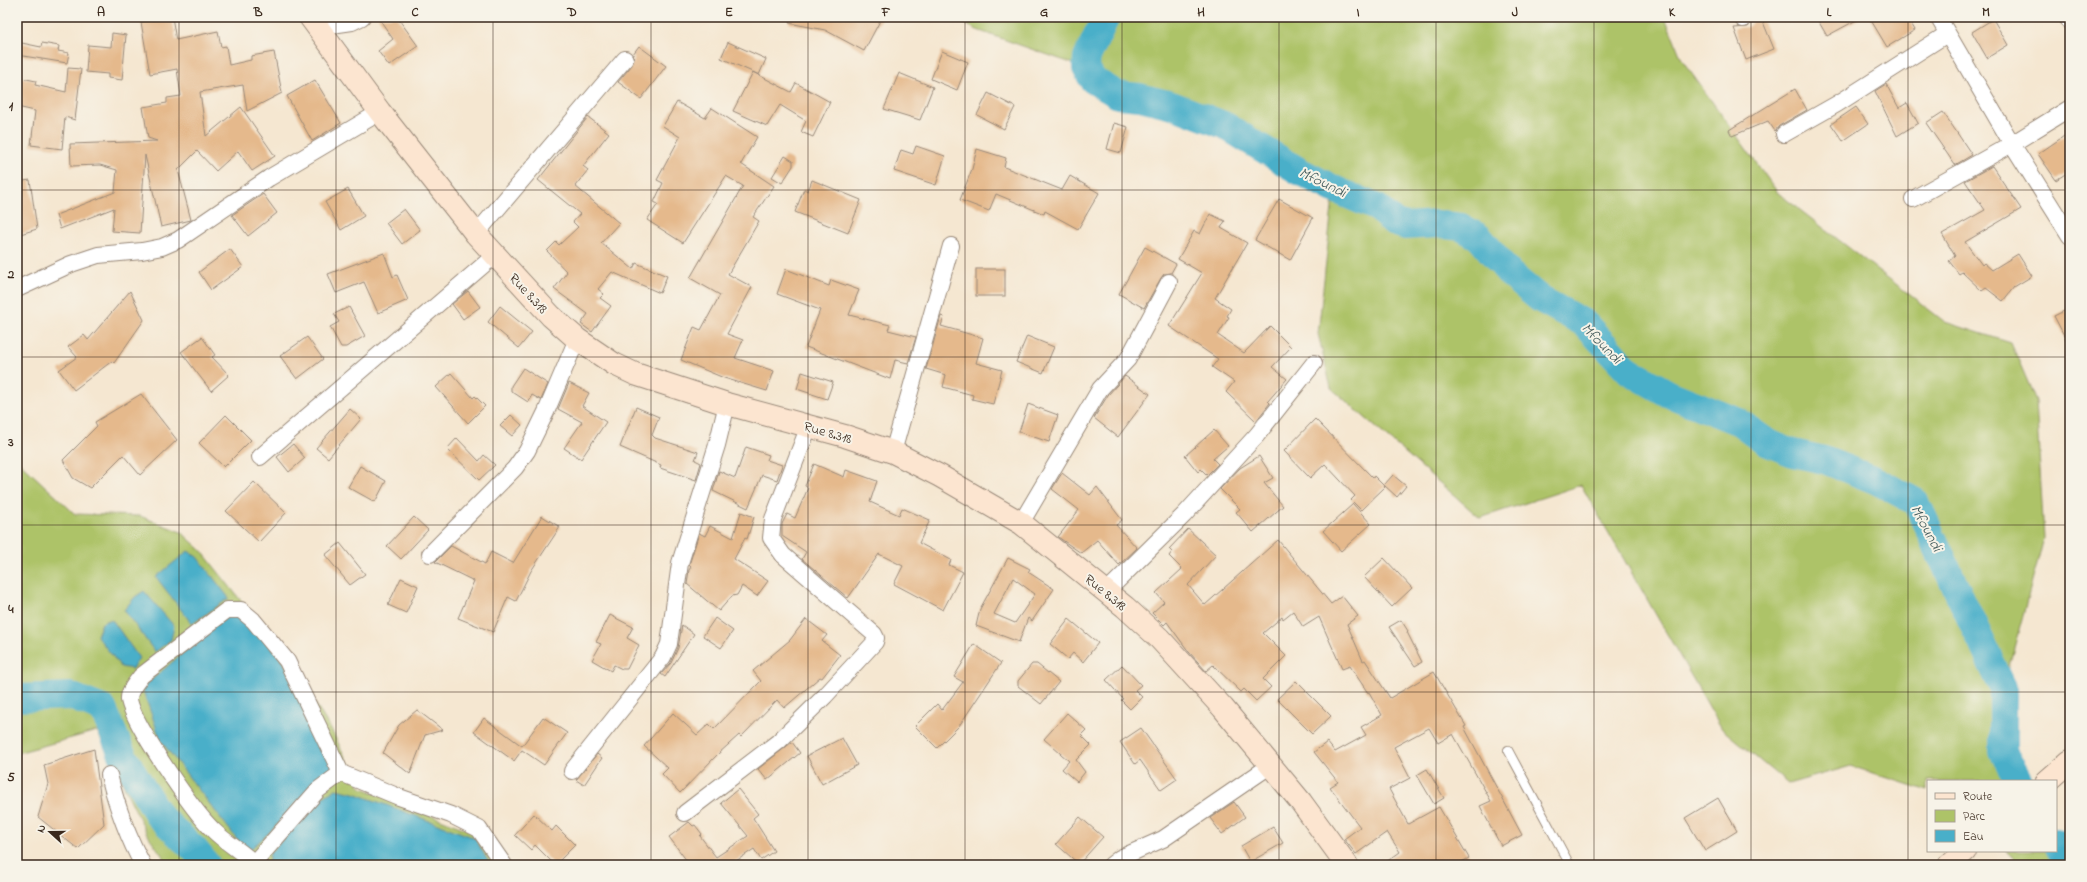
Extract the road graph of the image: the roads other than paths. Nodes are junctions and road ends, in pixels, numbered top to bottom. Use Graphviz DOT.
graph roads {
  1 [pos="362,17"];
  2 [pos="1938,17"];
  3 [pos="2067,17"];
  4 [pos="314,22"];
  5 [pos="2070,22"];
  6 [pos="1947,34"];
  7 [pos="625,59"];
  8 [pos="2070,108"];
  9 [pos="380,112"];
  10 [pos="1784,134"];
  11 [pos="2012,144"];
  12 [pos="1913,199"];
  13 [pos="476,234"];
  14 [pos="2070,236"];
  15 [pos="951,246"];
  16 [pos="494,256"];
  17 [pos="1169,282"];
  18 [pos="17,289"];
  19 [pos="576,339"];
  20 [pos="1314,363"];
  21 [pos="727,404"];
  22 [pos="809,426"];
  23 [pos="892,452"];
  24 [pos="260,457"];
  25 [pos="1021,523"];
  26 [pos="430,554"];
  27 [pos="1106,592"];
  28 [pos="1508,750"];
  29 [pos="2070,761"];
  30 [pos="1271,765"];
  31 [pos="572,771"];
  32 [pos="341,773"];
  33 [pos="108,775"];
  34 [pos="2048,780"];
  35 [pos="685,813"];
  36 [pos="1964,852"];
  37 [pos="255,864"];
  38 [pos="143,865"];
  39 [pos="504,865"];
  40 [pos="1111,865"];
  41 [pos="1346,865"];
  42 [pos="1570,865"];
  43 [pos="1949,865"];
  1 -- 4 [label="street"];
  2 -- 6 [label="street"];
  3 -- 5 [label="street"];
  4 -- 9 [label="main road, Rue 8.318"];
  6 -- 10 [label="street"];
  6 -- 11 [label="street"];
  7 -- 13 [label="street"];
  8 -- 11 [label="street"];
  9 -- 13 [label="main road, Rue 8.318"];
  9 -- 18 [label="street"];
  11 -- 12 [label="street"];
  11 -- 14 [label="street"];
  13 -- 16 [label="main road, Rue 8.318"];
  15 -- 23 [label="street"];
  16 -- 19 [label="main road, Rue 8.318"];
  16 -- 24 [label="street"];
  17 -- 25 [label="street"];
  19 -- 21 [label="main road, Rue 8.318"];
  19 -- 26 [label="street"];
  20 -- 27 [label="street"];
  21 -- 22 [label="main road, Rue 8.318"];
  21 -- 31 [label="street"];
  22 -- 23 [label="main road, Rue 8.318"];
  22 -- 35 [label="street"];
  23 -- 25 [label="main road, Rue 8.318"];
  25 -- 27 [label="main road, Rue 8.318"];
  27 -- 30 [label="main road, Rue 8.318"];
  28 -- 42 [label="lane"];
  29 -- 34 [label="main road"];
  30 -- 40 [label="street"];
  30 -- 41 [label="main road, Rue 8.318"];
  32 -- 37 [label="street"];
  32 -- 37 [label="street"];
  32 -- 39 [label="street"];
  33 -- 38 [label="street"];
  36 -- 43 [label="main road"];
}
